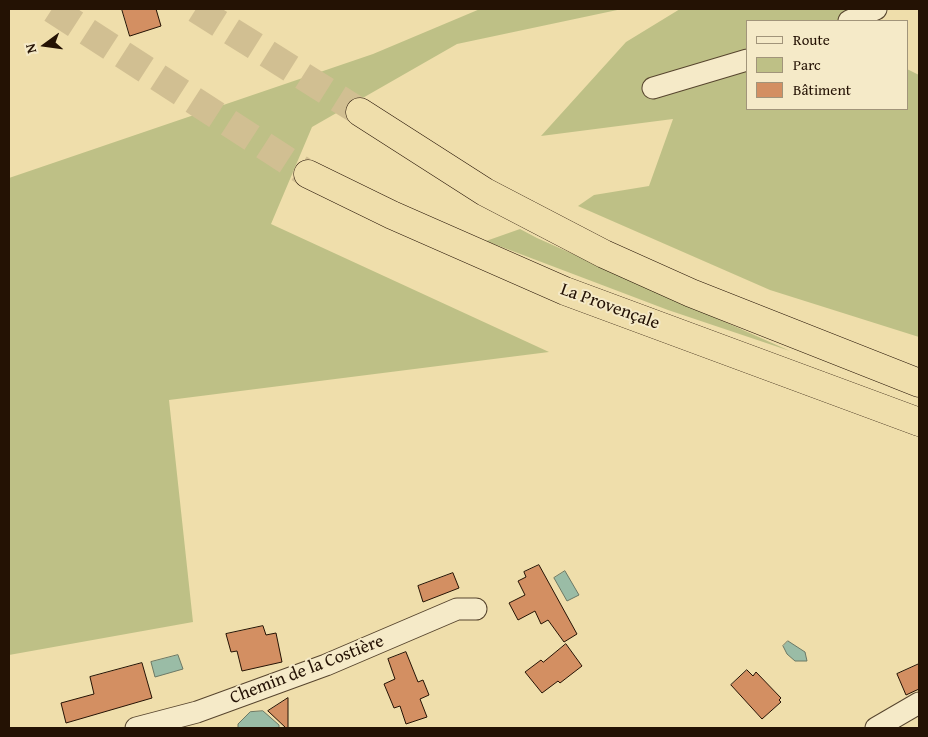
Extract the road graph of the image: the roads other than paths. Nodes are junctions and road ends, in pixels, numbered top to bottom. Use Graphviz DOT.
graph roads {
  1 [pos="876,9"];
  2 [pos="851,20"];
  3 [pos="746,60"];
  4 [pos="653,88"];
  5 [pos="360,112"];
  6 [pos="308,174"];
  7 [pos="919,383"];
  8 [pos="919,422"];
  9 [pos="476,610"];
  10 [pos="919,703"];
  11 [pos="136,728"];
  12 [pos="876,728"];
  1 -- 2 [label="street"];
  3 -- 4 [label="street"];
  5 -- 7 [label="highway"];
  6 -- 8 [label="highway, La Provençale"];
  9 -- 11 [label="street, Chemin de la Costière"];
  10 -- 12 [label="street"];
}
